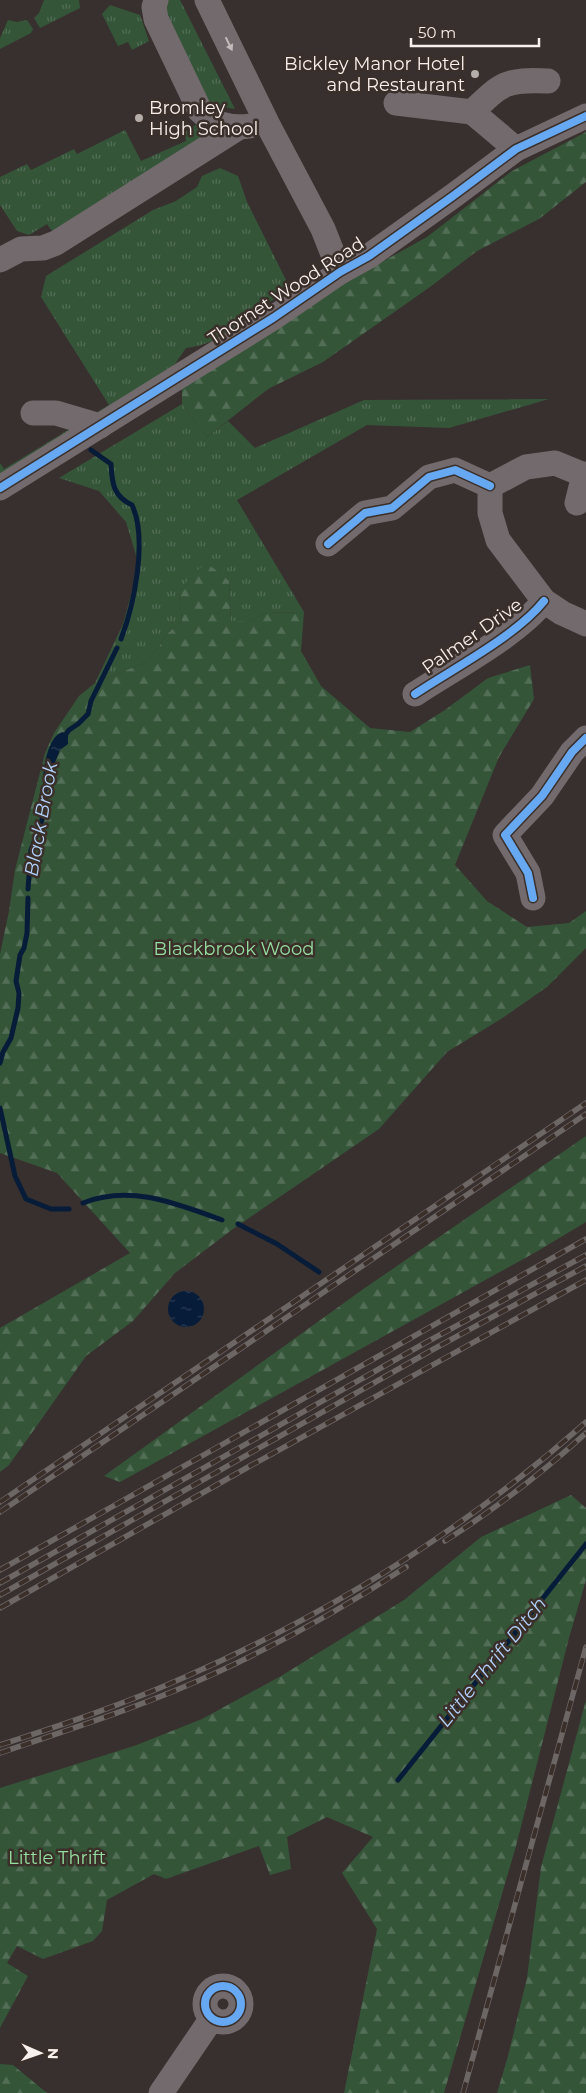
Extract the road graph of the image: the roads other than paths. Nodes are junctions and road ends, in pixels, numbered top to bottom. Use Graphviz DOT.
graph roads {
  1 [pos="156,0"];
  2 [pos="207,0"];
  3 [pos="548,81"];
  4 [pos="396,103"];
  5 [pos="472,112"];
  6 [pos="586,116"];
  7 [pos="267,123"];
  8 [pos="238,128"];
  9 [pos="516,149"];
  10 [pos="0,260"];
  11 [pos="340,272"];
  12 [pos="33,413"];
  13 [pos="100,426"];
  14 [pos="585,474"];
  15 [pos="490,486"];
  16 [pos="0,488"];
  17 [pos="577,503"];
  18 [pos="337,537"];
  19 [pos="544,602"];
  20 [pos="586,624"];
  21 [pos="415,694"];
  22 [pos="579,745"];
  23 [pos="533,898"];
  24 [pos="212,2018"];
  25 [pos="161,2093"];
  1 -- 8 [label="street"];
  2 -- 7 [label="street, one-way"];
  3 -- 5 [label="street"];
  4 -- 5 [label="street"];
  5 -- 9 [label="street"];
  6 -- 9 [label="street, Thornet Wood Road"];
  7 -- 8 [label="street"];
  7 -- 11 [label="street"];
  8 -- 10 [label="street"];
  9 -- 11 [label="street, Thornet Wood Road"];
  11 -- 13 [label="street, Thornet Wood Road"];
  12 -- 13 [label="street"];
  13 -- 16 [label="street, Thornet Wood Road"];
  14 -- 15 [label="street"];
  14 -- 17 [label="street"];
  15 -- 18 [label="street"];
  15 -- 19 [label="street"];
  19 -- 20 [label="street"];
  19 -- 21 [label="street, Palmer Drive"];
  22 -- 23 [label="street"];
  24 -- 25 [label="street"];
}
